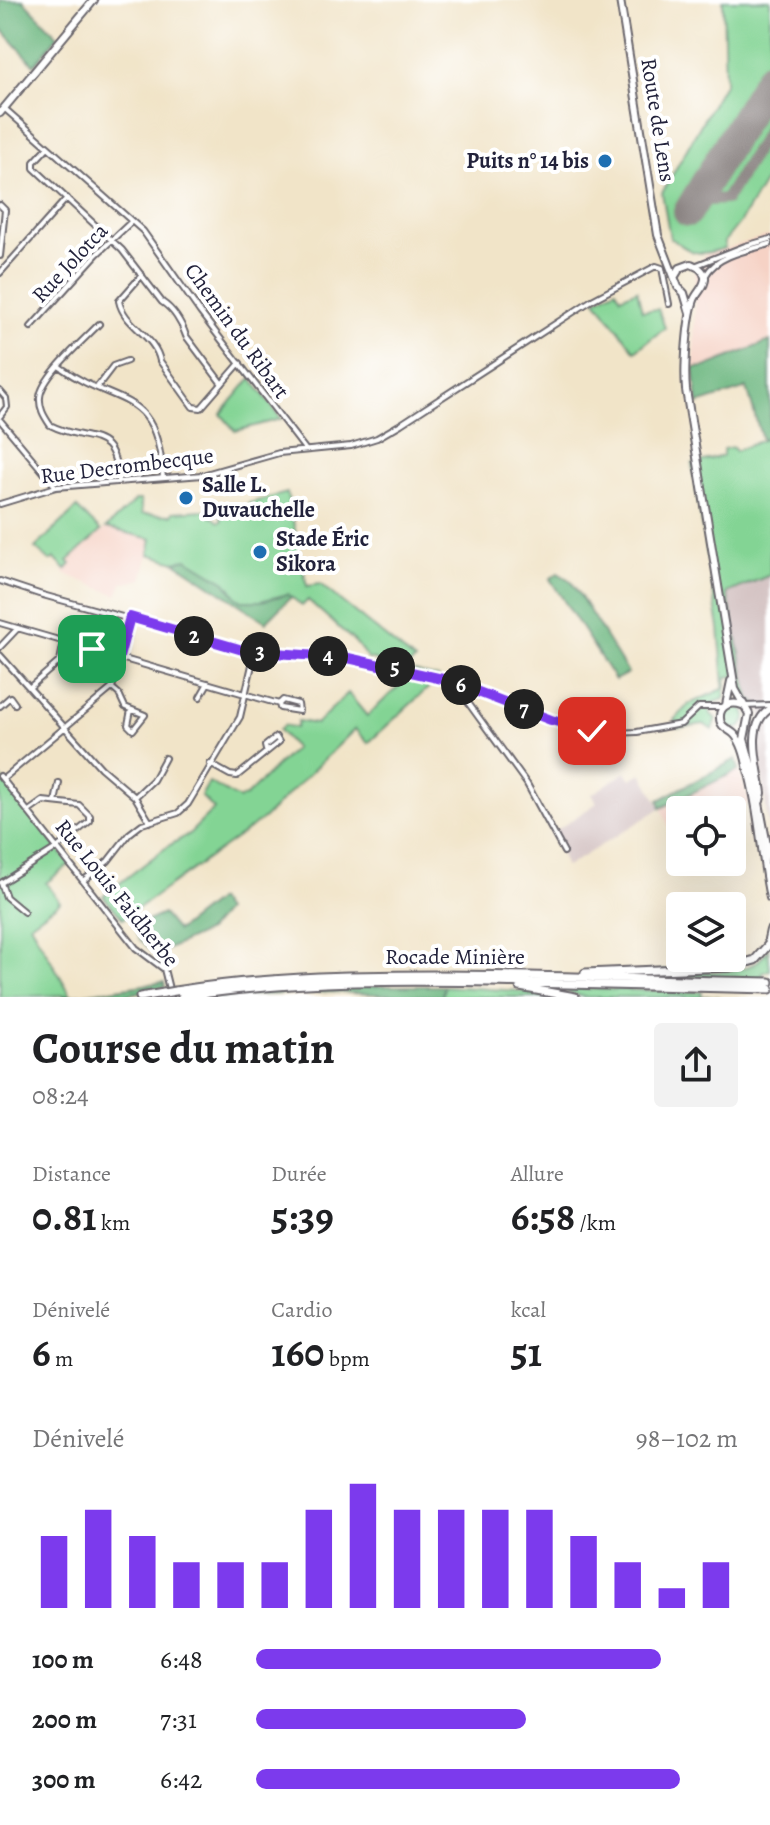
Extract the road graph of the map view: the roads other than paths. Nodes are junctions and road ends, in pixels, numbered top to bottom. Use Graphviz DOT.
graph roads {
  1 [pos="94,0"];
  2 [pos="620,0"];
  3 [pos="2,110"];
  4 [pos="48,147"];
  5 [pos="67,198"];
  6 [pos="0,205"];
  7 [pos="132,221"];
  8 [pos="113,240"];
  9 [pos="770,242"];
  10 [pos="661,246"];
  11 [pos="0,256"];
  12 [pos="695,265"];
  13 [pos="684,266"];
  14 [pos="0,273"];
  15 [pos="142,275"];
  16 [pos="705,278"];
  17 [pos="676,280"];
  18 [pos="665,285"];
  19 [pos="699,291"];
  20 [pos="684,293"];
  21 [pos="669,304"];
  22 [pos="691,321"];
  23 [pos="99,324"];
  24 [pos="31,327"];
  25 [pos="127,361"];
  26 [pos="240,363"];
  27 [pos="59,366"];
  28 [pos="222,384"];
  29 [pos="97,387"];
  30 [pos="0,391"];
  31 [pos="0,418"];
  32 [pos="306,450"];
  33 [pos="163,478"];
  34 [pos="118,482"];
  35 [pos="56,487"];
  36 [pos="0,504"];
  37 [pos="0,581"];
  38 [pos="130,617"];
  39 [pos="0,623"];
  40 [pos="18,628"];
  41 [pos="64,641"];
  42 [pos="0,647"];
  43 [pos="92,649"];
  44 [pos="255,652"];
  45 [pos="0,655"];
  46 [pos="119,657"];
  47 [pos="732,673"];
  48 [pos="208,683"];
  49 [pos="459,684"];
  50 [pos="112,685"];
  51 [pos="30,687"];
  52 [pos="245,695"];
  53 [pos="200,697"];
  54 [pos="15,704"];
  55 [pos="279,704"];
  56 [pos="0,706"];
  57 [pos="726,706"];
  58 [pos="743,706"];
  59 [pos="768,707"];
  60 [pos="709,708"];
  61 [pos="131,710"];
  62 [pos="720,721"];
  63 [pos="747,723"];
  64 [pos="64,728"];
  65 [pos="731,731"];
  66 [pos="266,750"];
  67 [pos="165,758"];
  68 [pos="210,764"];
  69 [pos="1,778"];
  70 [pos="59,783"];
  71 [pos="135,797"];
  72 [pos="55,802"];
  73 [pos="760,805"];
  74 [pos="29,811"];
  75 [pos="150,822"];
  76 [pos="58,847"];
  77 [pos="564,852"];
  78 [pos="770,861"];
  79 [pos="84,880"];
  80 [pos="770,898"];
  81 [pos="24,912"];
  82 [pos="770,930"];
  83 [pos="770,944"];
  84 [pos="515,975"];
  85 [pos="482,982"];
  86 [pos="770,982"];
  87 [pos="770,989"];
  88 [pos="173,994"];
  89 [pos="140,997"];
  90 [pos="575,997"];
  1 -- 3 [label="main road"];
  2 -- 10 [label="main road, Route de Lens"];
  3 -- 4 [label="street, Chemin du Ribart"];
  4 -- 5 [label="street"];
  4 -- 7 [label="street, Chemin du Ribart"];
  5 -- 8 [label="street"];
  5 -- 14 [label="street"];
  6 -- 11 [label="street"];
  7 -- 8 [label="street, Rue Jolotca"];
  7 -- 26 [label="street, Chemin du Ribart"];
  8 -- 15 [label="street"];
  8 -- 24 [label="street, Rue Jolotca"];
  9 -- 12 [label="street"];
  9 -- 16 [label="street"];
  10 -- 13 [label="main road"];
  10 -- 17 [label="main road, Route de Lens"];
  12 -- 13 [label="main road"];
  12 -- 16 [label="main road"];
  13 -- 17 [label="main road"];
  15 -- 28 [label="street"];
  15 -- 28 [label="street"];
  16 -- 19 [label="main road"];
  17 -- 18 [label="street"];
  17 -- 20 [label="main road"];
  18 -- 21 [label="street"];
  18 -- 32 [label="street, Rue Decrombecque"];
  19 -- 20 [label="main road"];
  19 -- 22 [label="main road"];
  20 -- 22 [label="main road"];
  22 -- 47 [label="main road"];
  23 -- 27 [label="street"];
  25 -- 29 [label="street"];
  26 -- 28 [label="street"];
  26 -- 32 [label="street, Chemin du Ribart"];
  27 -- 29 [label="street"];
  27 -- 34 [label="street"];
  29 -- 33 [label="street"];
  30 -- 31 [label="street"];
  31 -- 35 [label="street"];
  32 -- 33 [label="street, Rue Decrombecque"];
  33 -- 34 [label="street, Rue Decrombecque"];
  34 -- 35 [label="street, Rue Decrombecque"];
  35 -- 36 [label="street, Rue Decrombecque"];
  37 -- 38 [label="street"];
  38 -- 44 [label="street"];
  38 -- 46 [label="street"];
  39 -- 40 [label="street"];
  40 -- 41 [label="street"];
  40 -- 42 [label="street"];
  41 -- 43 [label="street"];
  41 -- 51 [label="street"];
  43 -- 46 [label="street"];
  43 -- 50 [label="street"];
  44 -- 49 [label="street"];
  44 -- 52 [label="street"];
  45 -- 51 [label="street"];
  46 -- 48 [label="street"];
  46 -- 50 [label="street"];
  47 -- 57 [label="main road"];
  47 -- 58 [label="main road"];
  48 -- 52 [label="street"];
  48 -- 53 [label="street"];
  49 -- 60 [label="street"];
  49 -- 77 [label="street"];
  50 -- 61 [label="street"];
  50 -- 64 [label="street"];
  51 -- 64 [label="street"];
  52 -- 55 [label="street"];
  52 -- 68 [label="street"];
  54 -- 56 [label="street"];
  55 -- 55 [label="street"];
  57 -- 58 [label="main road"];
  57 -- 60 [label="street"];
  57 -- 62 [label="main road"];
  58 -- 59 [label="street"];
  58 -- 63 [label="main road"];
  59 -- 63 [label="street"];
  59 -- 73 [label="main road"];
  60 -- 62 [label="street"];
  61 -- 61 [label="street"];
  62 -- 65 [label="main road"];
  63 -- 65 [label="main road"];
  63 -- 73 [label="main road"];
  64 -- 69 [label="street"];
  64 -- 71 [label="street"];
  65 -- 80 [label="main road"];
  66 -- 68 [label="street"];
  67 -- 71 [label="street"];
  68 -- 75 [label="street"];
  69 -- 74 [label="street, Rue Louis Faidherbe"];
  70 -- 72 [label="street"];
  71 -- 75 [label="street"];
  72 -- 74 [label="street"];
  72 -- 76 [label="street"];
  73 -- 78 [label="main road"];
  74 -- 76 [label="street, Rue Louis Faidherbe"];
  75 -- 79 [label="street"];
  76 -- 79 [label="street, Rue Louis Faidherbe"];
  76 -- 81 [label="street"];
  79 -- 88 [label="street, Rue Louis Faidherbe"];
  82 -- 83 [label="main road"];
  83 -- 84 [label="highway"];
  84 -- 86 [label="highway, Rocade Minière"];
  84 -- 88 [label="highway, Rocade Minière"];
  85 -- 87 [label="highway, Rocade Minière"];
  85 -- 88 [label="highway, Rocade Minière"];
  85 -- 90 [label="highway"];
  88 -- 89 [label="highway, Rocade Minière"];
}
